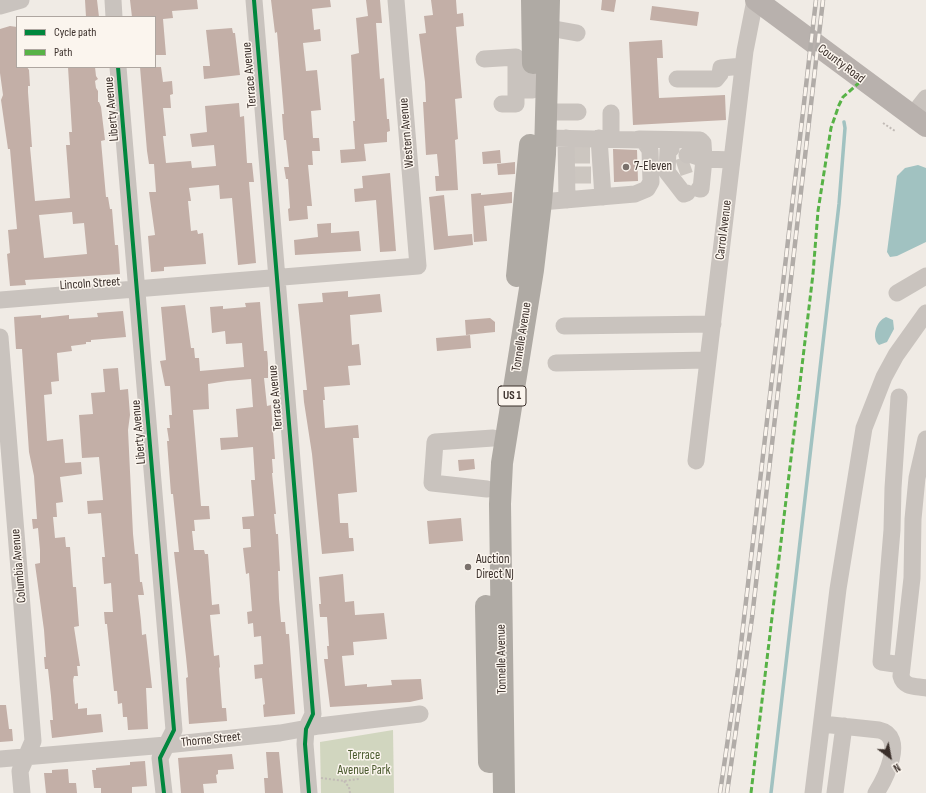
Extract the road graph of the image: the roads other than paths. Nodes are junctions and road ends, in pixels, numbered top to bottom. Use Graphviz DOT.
graph roads {
  1 [pos="21,0"];
  2 [pos="113,0"];
  3 [pos="254,0"];
  4 [pos="396,0"];
  5 [pos="532,0"];
  6 [pos="549,0"];
  7 [pos="755,0"];
  8 [pos="0,6"];
  9 [pos="114,16"];
  10 [pos="549,28"];
  11 [pos="577,33"];
  12 [pos="484,59"];
  13 [pos="743,66"];
  14 [pos="118,68"];
  15 [pos="677,79"];
  16 [pos="525,83"];
  17 [pos="926,98"];
  18 [pos="502,104"];
  19 [pos="546,112"];
  20 [pos="578,112"];
  21 [pos="611,113"];
  22 [pos="919,121"];
  23 [pos="545,138"];
  24 [pos="566,138"];
  25 [pos="639,139"];
  26 [pos="598,158"];
  27 [pos="732,160"];
  28 [pos="683,170"];
  29 [pos="603,197"];
  30 [pos="567,200"];
  31 [pos="541,202"];
  32 [pos="418,266"];
  33 [pos="926,276"];
  34 [pos="277,278"];
  35 [pos="137,290"];
  36 [pos="897,293"];
  37 [pos="0,300"];
  38 [pos="926,313"];
  39 [pos="713,324"];
  40 [pos="564,326"];
  41 [pos="0,337"];
  42 [pos="708,360"];
  43 [pos="556,363"];
  44 [pos="899,397"];
  45 [pos="493,438"];
  46 [pos="926,439"];
  47 [pos="696,461"];
  48 [pos="487,489"];
  49 [pos="921,500"];
  50 [pos="902,665"];
  51 [pos="921,687"];
  52 [pos="420,714"];
  53 [pos="822,724"];
  54 [pos="844,726"];
  55 [pos="306,730"];
  56 [pos="166,745"];
  57 [pos="26,757"];
  58 [pos="0,759"];
  59 [pos="22,793"];
  60 [pos="164,793"];
  61 [pos="309,793"];
  62 [pos="490,793"];
  63 [pos="504,793"];
  64 [pos="813,793"];
  65 [pos="836,793"];
  66 [pos="876,793"];
  1 -- 8 [label="street"];
  2 -- 9 [label="street"];
  3 -- 34 [label="street, Terrace Avenue"];
  4 -- 32 [label="street, Western Avenue"];
  5 -- 16 [label="highway, Tonnelle Avenue / US 1"];
  6 -- 10 [label="highway, Tonnelle Avenue / US 1"];
  7 -- 13 [label="street, Carrol Avenue"];
  7 -- 22 [label="main road, County Road"];
  10 -- 11 [label="street"];
  10 -- 19 [label="highway, Tonnelle Avenue / US 1"];
  12 -- 16 [label="street"];
  13 -- 15 [label="street"];
  13 -- 27 [label="street, Carrol Avenue"];
  14 -- 35 [label="street, Liberty Avenue"];
  16 -- 18 [label="street"];
  16 -- 45 [label="highway, Tonnelle Avenue / US 1"];
  17 -- 22 [label="street"];
  19 -- 20 [label="street"];
  19 -- 23 [label="highway, Tonnelle Avenue / US 1"];
  21 -- 26 [label="street"];
  23 -- 24 [label="street"];
  23 -- 31 [label="highway, Tonnelle Avenue / US 1"];
  24 -- 26 [label="street"];
  24 -- 30 [label="street"];
  25 -- 26 [label="street"];
  25 -- 28 [label="street"];
  25 -- 28 [label="street"];
  26 -- 29 [label="street"];
  27 -- 28 [label="street"];
  27 -- 39 [label="street, Carrol Avenue"];
  28 -- 29 [label="street"];
  29 -- 30 [label="street"];
  30 -- 31 [label="street"];
  31 -- 63 [label="highway, Tonnelle Avenue / US 1"];
  32 -- 34 [label="street, Lincoln Street"];
  33 -- 36 [label="street"];
  34 -- 35 [label="street, Lincoln Street"];
  34 -- 55 [label="street, Terrace Avenue"];
  35 -- 37 [label="street, Lincoln Street"];
  35 -- 56 [label="street, Liberty Avenue"];
  38 -- 53 [label="street"];
  39 -- 40 [label="street"];
  39 -- 42 [label="street, Carrol Avenue"];
  41 -- 57 [label="street, Columbia Avenue"];
  42 -- 43 [label="street"];
  42 -- 47 [label="street, Carrol Avenue"];
  44 -- 50 [label="street"];
  45 -- 48 [label="highway, Tonnelle Avenue / US 1"];
  45 -- 48 [label="street"];
  46 -- 49 [label="street"];
  48 -- 62 [label="highway, Tonnelle Avenue / US 1"];
  49 -- 50 [label="street"];
  50 -- 51 [label="street"];
  52 -- 55 [label="street, Thorne Street"];
  53 -- 54 [label="street"];
  53 -- 64 [label="street"];
  54 -- 65 [label="street"];
  54 -- 66 [label="street"];
  55 -- 56 [label="street, Thorne Street"];
  55 -- 61 [label="street, Terrace Avenue"];
  56 -- 57 [label="street, Thorne Street"];
  56 -- 60 [label="street, Liberty Avenue"];
  57 -- 58 [label="street, Thorne Street"];
  57 -- 59 [label="street, Columbia Avenue"];
}
